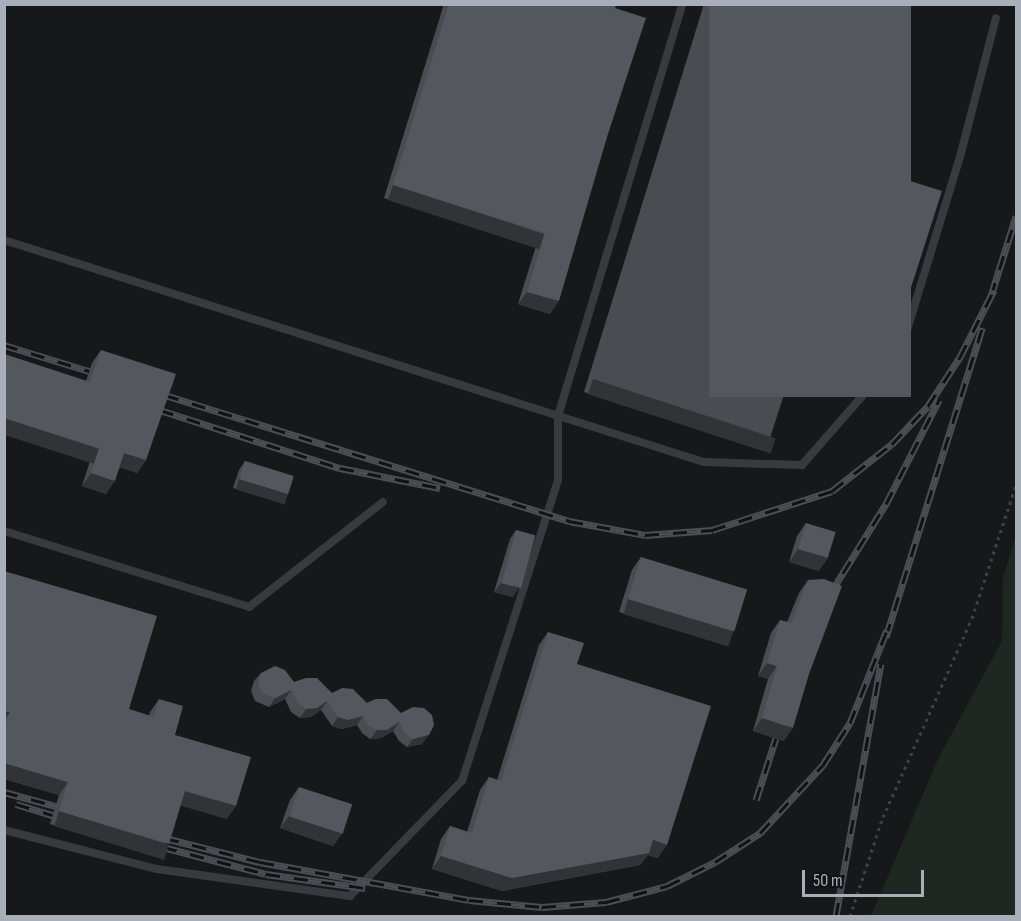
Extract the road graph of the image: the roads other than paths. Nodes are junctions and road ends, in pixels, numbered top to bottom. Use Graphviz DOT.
graph roads {
  1 [pos="682,4"];
  2 [pos="996,18"];
  3 [pos="4,240"];
  4 [pos="558,416"];
  5 [pos="383,502"];
  6 [pos="4,531"];
  7 [pos="4,830"];
  1 -- 4 [label="lane"];
  2 -- 4 [label="lane"];
  3 -- 4 [label="lane"];
  4 -- 7 [label="lane"];
  5 -- 6 [label="lane"];
}
